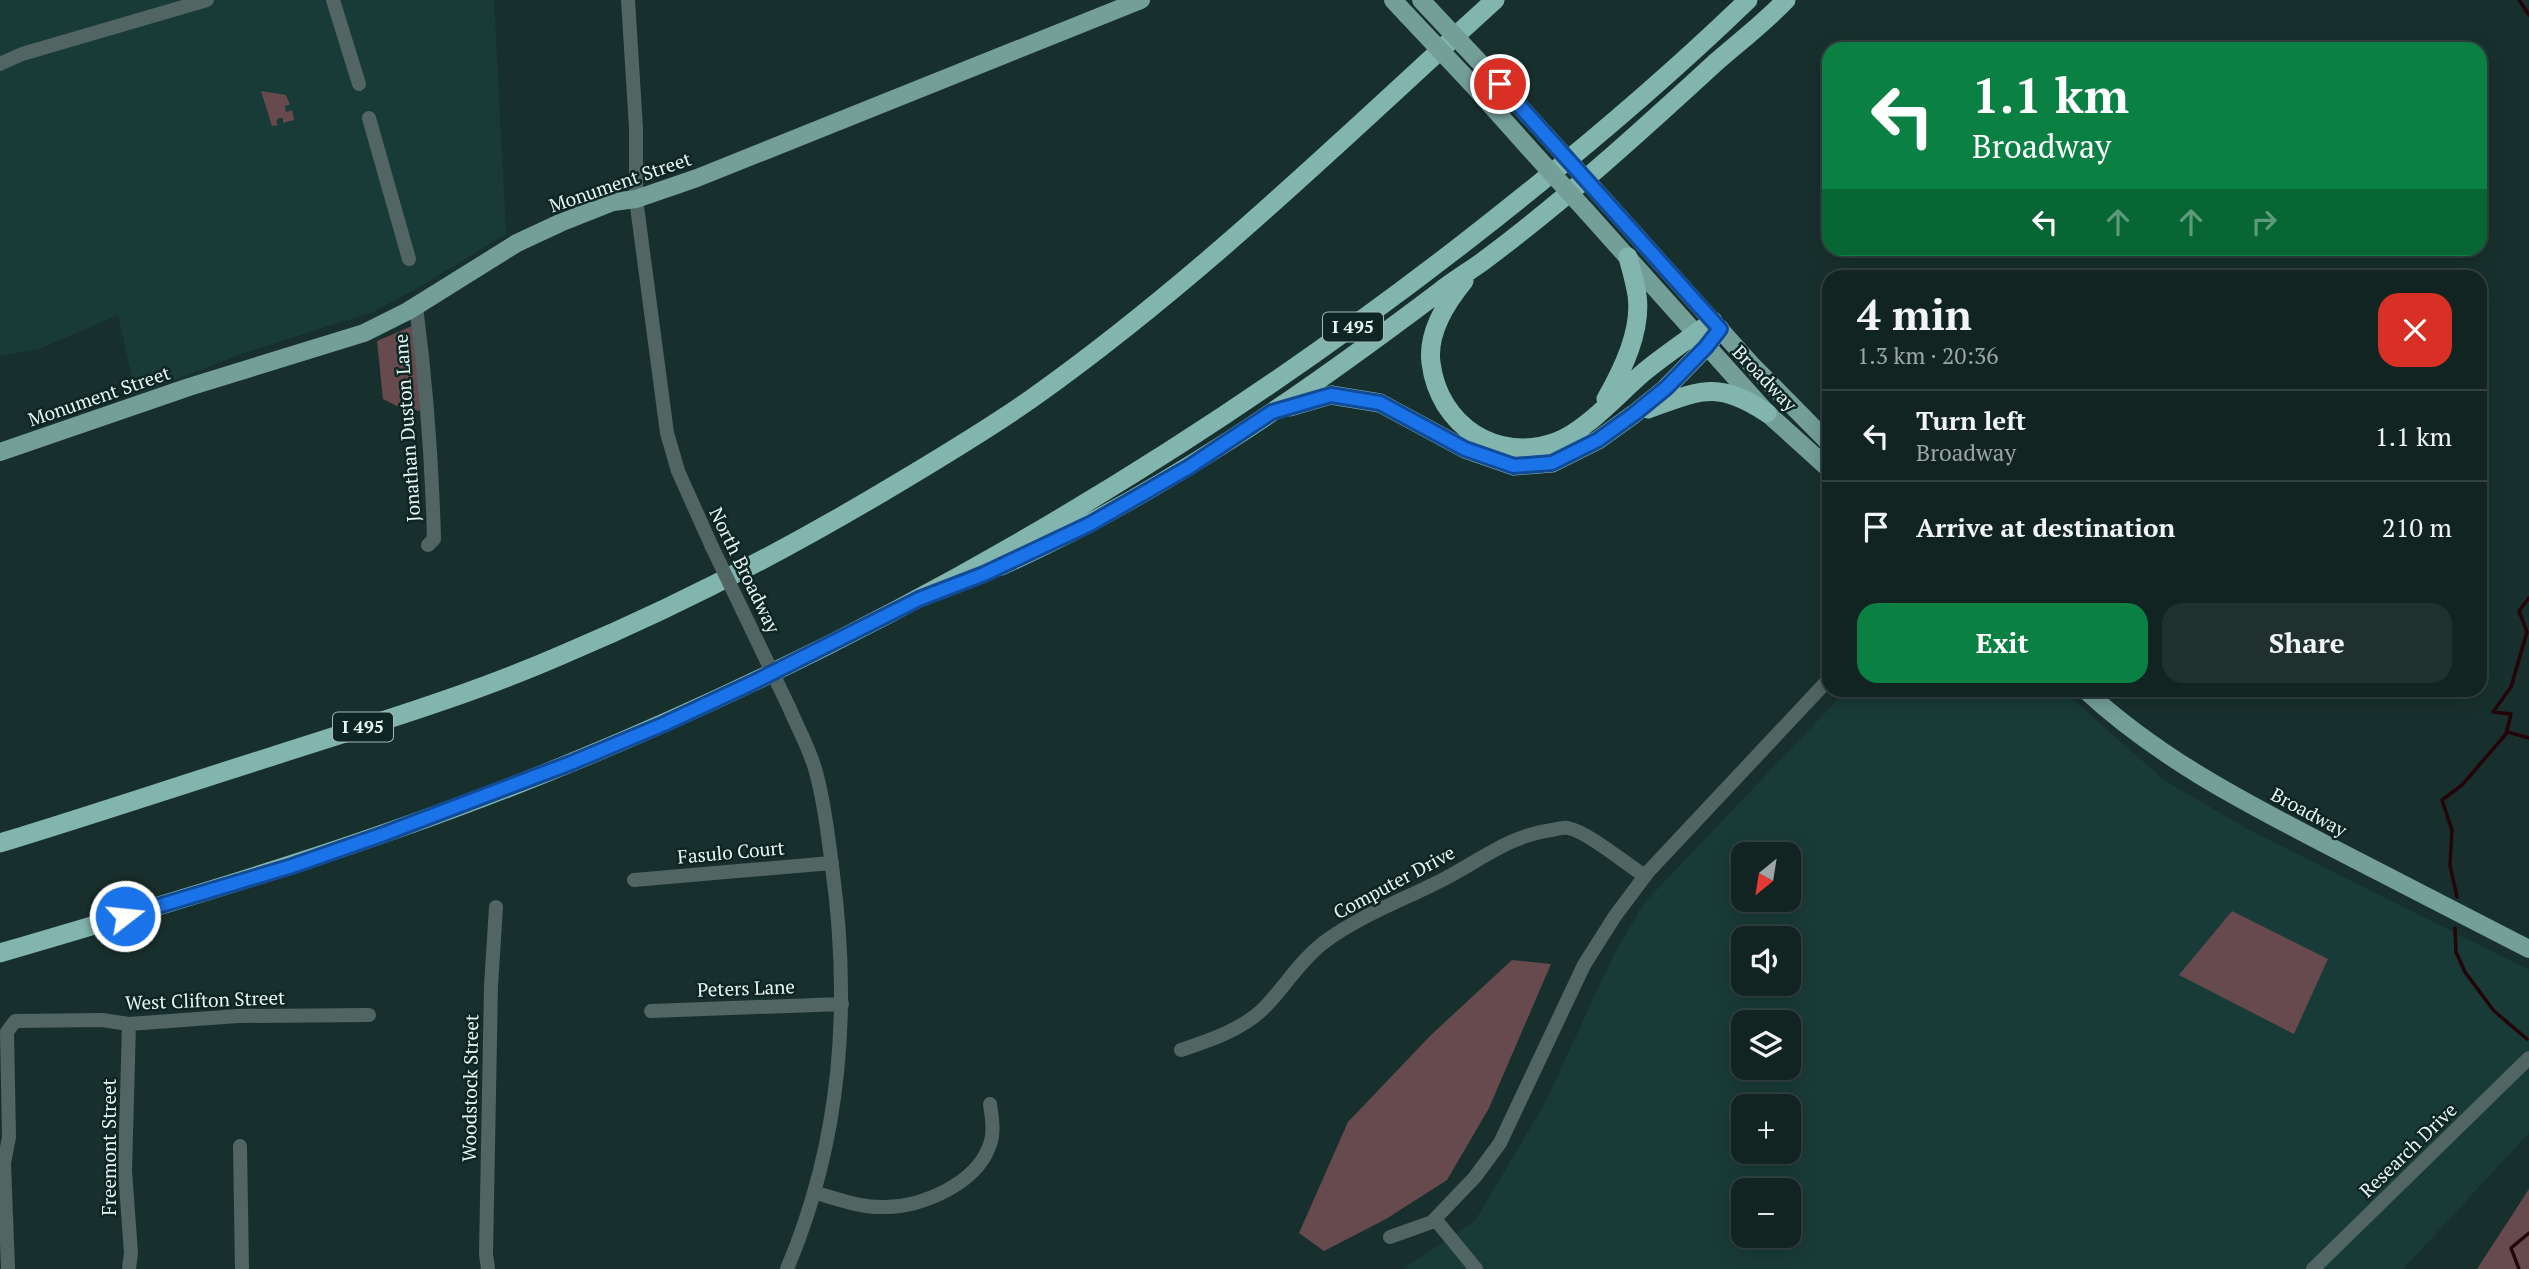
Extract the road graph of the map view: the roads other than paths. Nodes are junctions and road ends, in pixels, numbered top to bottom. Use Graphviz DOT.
graph roads {
  1 [pos="207,0"];
  2 [pos="333,0"];
  3 [pos="628,0"];
  4 [pos="1141,0"];
  5 [pos="1393,0"];
  6 [pos="1421,0"];
  7 [pos="1486,0"];
  8 [pos="1495,0"];
  9 [pos="1748,0"];
  10 [pos="1786,0"];
  11 [pos="1445,46"];
  12 [pos="0,64"];
  13 [pos="359,84"];
  14 [pos="369,118"];
  15 [pos="636,199"];
  16 [pos="1628,257"];
  17 [pos="409,258"];
  18 [pos="1475,267"];
  19 [pos="416,306"];
  20 [pos="1716,325"];
  21 [pos="1701,341"];
  22 [pos="1272,412"];
  23 [pos="1767,413"];
  24 [pos="1597,414"];
  25 [pos="1634,414"];
  26 [pos="1822,436"];
  27 [pos="0,452"];
  28 [pos="1822,463"];
  29 [pos="428,545"];
  30 [pos="919,599"];
  31 [pos="1822,686"];
  32 [pos="2093,697"];
  33 [pos="0,843"];
  34 [pos="832,863"];
  35 [pos="1645,876"];
  36 [pos="634,880"];
  37 [pos="496,907"];
  38 [pos="2529,949"];
  39 [pos="0,953"];
  40 [pos="842,1004"];
  41 [pos="651,1011"];
  42 [pos="369,1015"];
  43 [pos="129,1024"];
  44 [pos="1181,1050"];
  45 [pos="2529,1058"];
  46 [pos="990,1104"];
  47 [pos="240,1146"];
  48 [pos="2,1163"];
  49 [pos="816,1193"];
  50 [pos="1435,1219"];
  51 [pos="1390,1237"];
  52 [pos="8,1269"];
  53 [pos="130,1269"];
  54 [pos="242,1269"];
  55 [pos="488,1269"];
  56 [pos="787,1269"];
  57 [pos="1476,1269"];
  58 [pos="2313,1269"];
  1 -- 12 [label="street"];
  2 -- 13 [label="street"];
  3 -- 15 [label="street, North Broadway"];
  4 -- 15 [label="main road, Monument Street"];
  5 -- 16 [label="main road, Broadway, bridge"];
  6 -- 20 [label="main road, Broadway, bridge"];
  7 -- 11 [label="highway"];
  8 -- 11 [label="highway, I 495"];
  9 -- 30 [label="highway, I 495"];
  10 -- 18 [label="highway"];
  11 -- 33 [label="highway, I 495"];
  14 -- 17 [label="street"];
  15 -- 19 [label="main road, Monument Street"];
  15 -- 34 [label="street, North Broadway, bridge"];
  16 -- 21 [label="main road, Broadway"];
  16 -- 24 [label="highway"];
  18 -- 22 [label="highway"];
  18 -- 24 [label="highway"];
  19 -- 27 [label="main road, Monument Street"];
  19 -- 29 [label="street, Jonathan Duston Lane"];
  20 -- 21 [label="highway"];
  20 -- 26 [label="main road, Broadway"];
  21 -- 23 [label="main road, Broadway"];
  21 -- 24 [label="highway"];
  21 -- 25 [label="highway"];
  22 -- 25 [label="highway"];
  22 -- 30 [label="highway"];
  23 -- 25 [label="highway"];
  23 -- 28 [label="main road, Broadway"];
  30 -- 39 [label="highway, I 495"];
  31 -- 35 [label="street"];
  32 -- 38 [label="main road, Broadway"];
  34 -- 36 [label="street, Fasulo Court"];
  34 -- 40 [label="street, North Broadway"];
  35 -- 44 [label="street, Computer Drive"];
  35 -- 50 [label="street"];
  37 -- 55 [label="street, Woodstock Street"];
  40 -- 41 [label="street, Peters Lane"];
  40 -- 49 [label="street, North Broadway"];
  42 -- 43 [label="street, West Clifton Street"];
  43 -- 48 [label="street, West Clifton Street"];
  43 -- 53 [label="street, Freemont Street"];
  45 -- 58 [label="street, Research Drive"];
  46 -- 49 [label="street"];
  47 -- 54 [label="street"];
  48 -- 52 [label="street"];
  49 -- 56 [label="street, North Broadway"];
  50 -- 51 [label="street"];
  50 -- 57 [label="street"];
}
